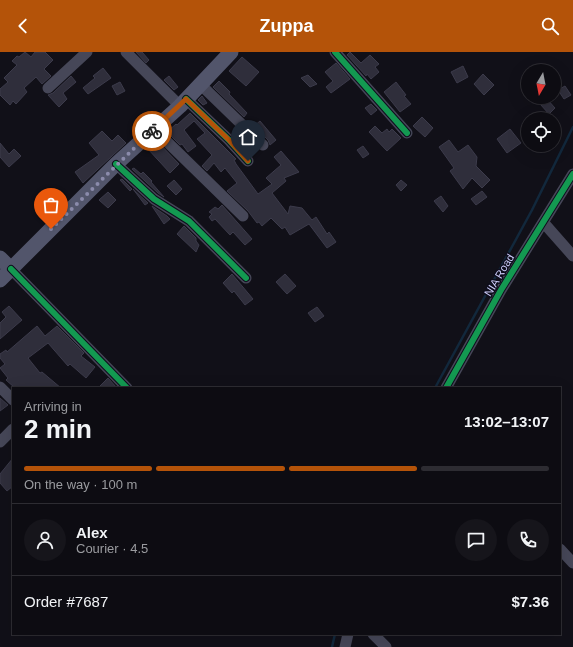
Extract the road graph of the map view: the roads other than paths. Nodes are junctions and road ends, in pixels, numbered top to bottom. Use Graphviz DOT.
graph roads {
  1 [pos="87,52"];
  2 [pos="126,52"];
  3 [pos="231,52"];
  4 [pos="335,52"];
  5 [pos="200,84"];
  6 [pos="48,88"];
  7 [pos="183,102"];
  8 [pos="154,129"];
  9 [pos="407,133"];
  10 [pos="263,146"];
  11 [pos="248,161"];
  12 [pos="116,164"];
  13 [pos="573,174"];
  14 [pos="243,216"];
  15 [pos="543,222"];
  16 [pos="573,256"];
  17 [pos="0,258"];
  18 [pos="11,269"];
  19 [pos="246,278"];
  20 [pos="0,280"];
  21 [pos="0,387"];
  22 [pos="126,387"];
  23 [pos="447,387"];
  24 [pos="12,399"];
  25 [pos="12,430"];
  26 [pos="0,442"];
  27 [pos="561,550"];
  28 [pos="573,563"];
  29 [pos="348,635"];
  30 [pos="373,635"];
  31 [pos="345,647"];
  32 [pos="386,647"];
  1 -- 6 [label="street"];
  2 -- 7 [label="street"];
  3 -- 5 [label="main road"];
  4 -- 9 [label="street"];
  5 -- 7 [label="main road"];
  5 -- 10 [label="street"];
  7 -- 8 [label="main road"];
  7 -- 11 [label="street"];
  8 -- 12 [label="main road"];
  8 -- 14 [label="street"];
  12 -- 18 [label="main road"];
  12 -- 19 [label="street"];
  13 -- 15 [label="street, NIA Road"];
  15 -- 16 [label="street"];
  15 -- 23 [label="street, NIA Road"];
  17 -- 18 [label="main road"];
  18 -- 20 [label="main road"];
  18 -- 22 [label="street"];
  21 -- 24 [label="street"];
  25 -- 26 [label="street"];
  27 -- 28 [label="street"];
  29 -- 31 [label="street"];
  30 -- 32 [label="street"];
}
